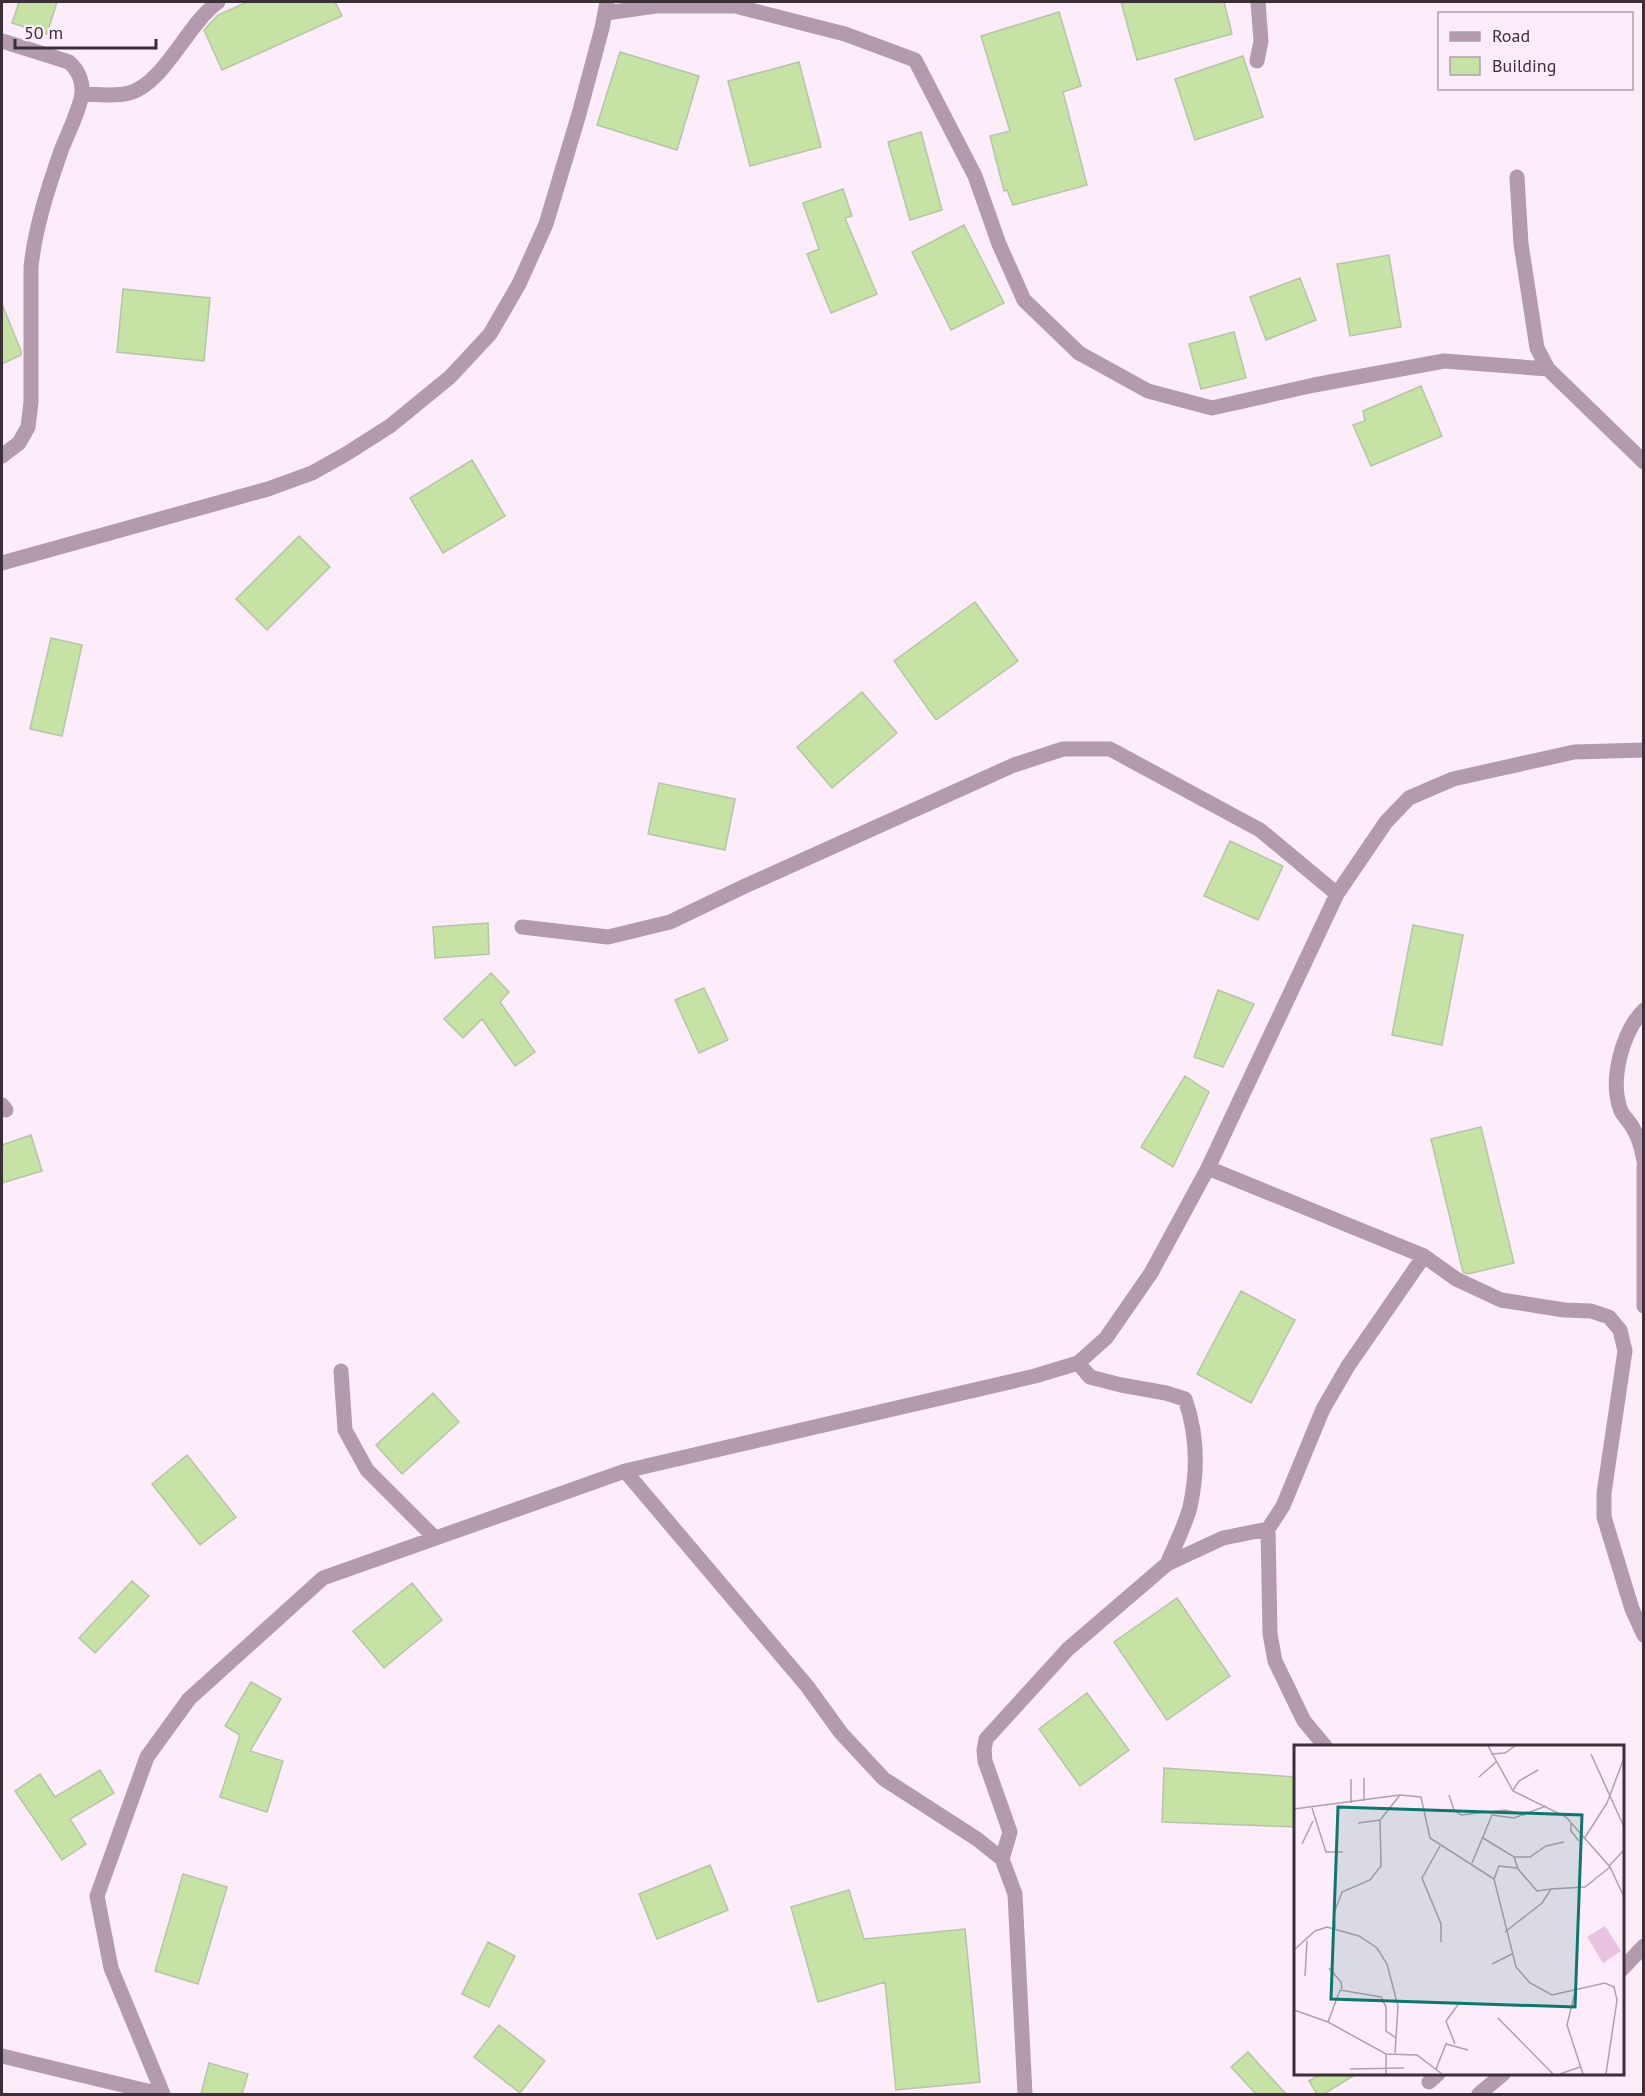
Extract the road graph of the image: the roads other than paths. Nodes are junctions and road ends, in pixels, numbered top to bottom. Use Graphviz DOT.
graph roads {
  1 [pos="218,2"];
  2 [pos="1258,2"];
  3 [pos="607,7"];
  4 [pos="2,41"];
  5 [pos="1257,61"];
  6 [pos="82,94"];
  7 [pos="1516,177"];
  8 [pos="1548,369"];
  9 [pos="2,456"];
  10 [pos="1644,462"];
  11 [pos="2,564"];
  12 [pos="1644,750"];
  13 [pos="1337,894"];
  14 [pos="522,927"];
  15 [pos="1644,1010"];
  16 [pos="1644,1161"];
  17 [pos="1644,1167"];
  18 [pos="1208,1168"];
  19 [pos="1424,1256"];
  20 [pos="1644,1306"];
  21 [pos="1078,1363"];
  22 [pos="341,1371"];
  23 [pos="625,1471"];
  24 [pos="1268,1529"];
  25 [pos="435,1538"];
  26 [pos="1167,1564"];
  27 [pos="1638,1605"];
  28 [pos="1644,1635"];
  29 [pos="1324,1745"];
  30 [pos="1002,1858"];
  31 [pos="1644,1946"];
  32 [pos="1624,1968"];
  33 [pos="2,2056"];
  34 [pos="1501,2075"];
  35 [pos="162,2094"];
  36 [pos="1025,2094"];
  37 [pos="1479,2094"];
  1 -- 6 [label="street"];
  2 -- 5 [label="street"];
  3 -- 8 [label="street"];
  3 -- 11 [label="street"];
  4 -- 6 [label="street"];
  6 -- 9 [label="street"];
  7 -- 8 [label="street"];
  8 -- 10 [label="street"];
  12 -- 13 [label="street"];
  13 -- 14 [label="street"];
  13 -- 18 [label="street"];
  15 -- 16 [label="street"];
  17 -- 20 [label="street"];
  18 -- 19 [label="street"];
  18 -- 21 [label="street"];
  19 -- 24 [label="street"];
  19 -- 27 [label="street"];
  21 -- 23 [label="street"];
  21 -- 26 [label="street"];
  22 -- 25 [label="street"];
  23 -- 25 [label="street"];
  23 -- 30 [label="street"];
  24 -- 26 [label="street"];
  24 -- 29 [label="street"];
  25 -- 35 [label="street"];
  26 -- 30 [label="street"];
  27 -- 28 [label="street"];
  30 -- 36 [label="street"];
  31 -- 32 [label="street"];
  33 -- 35 [label="street"];
  34 -- 37 [label="street"];
}
